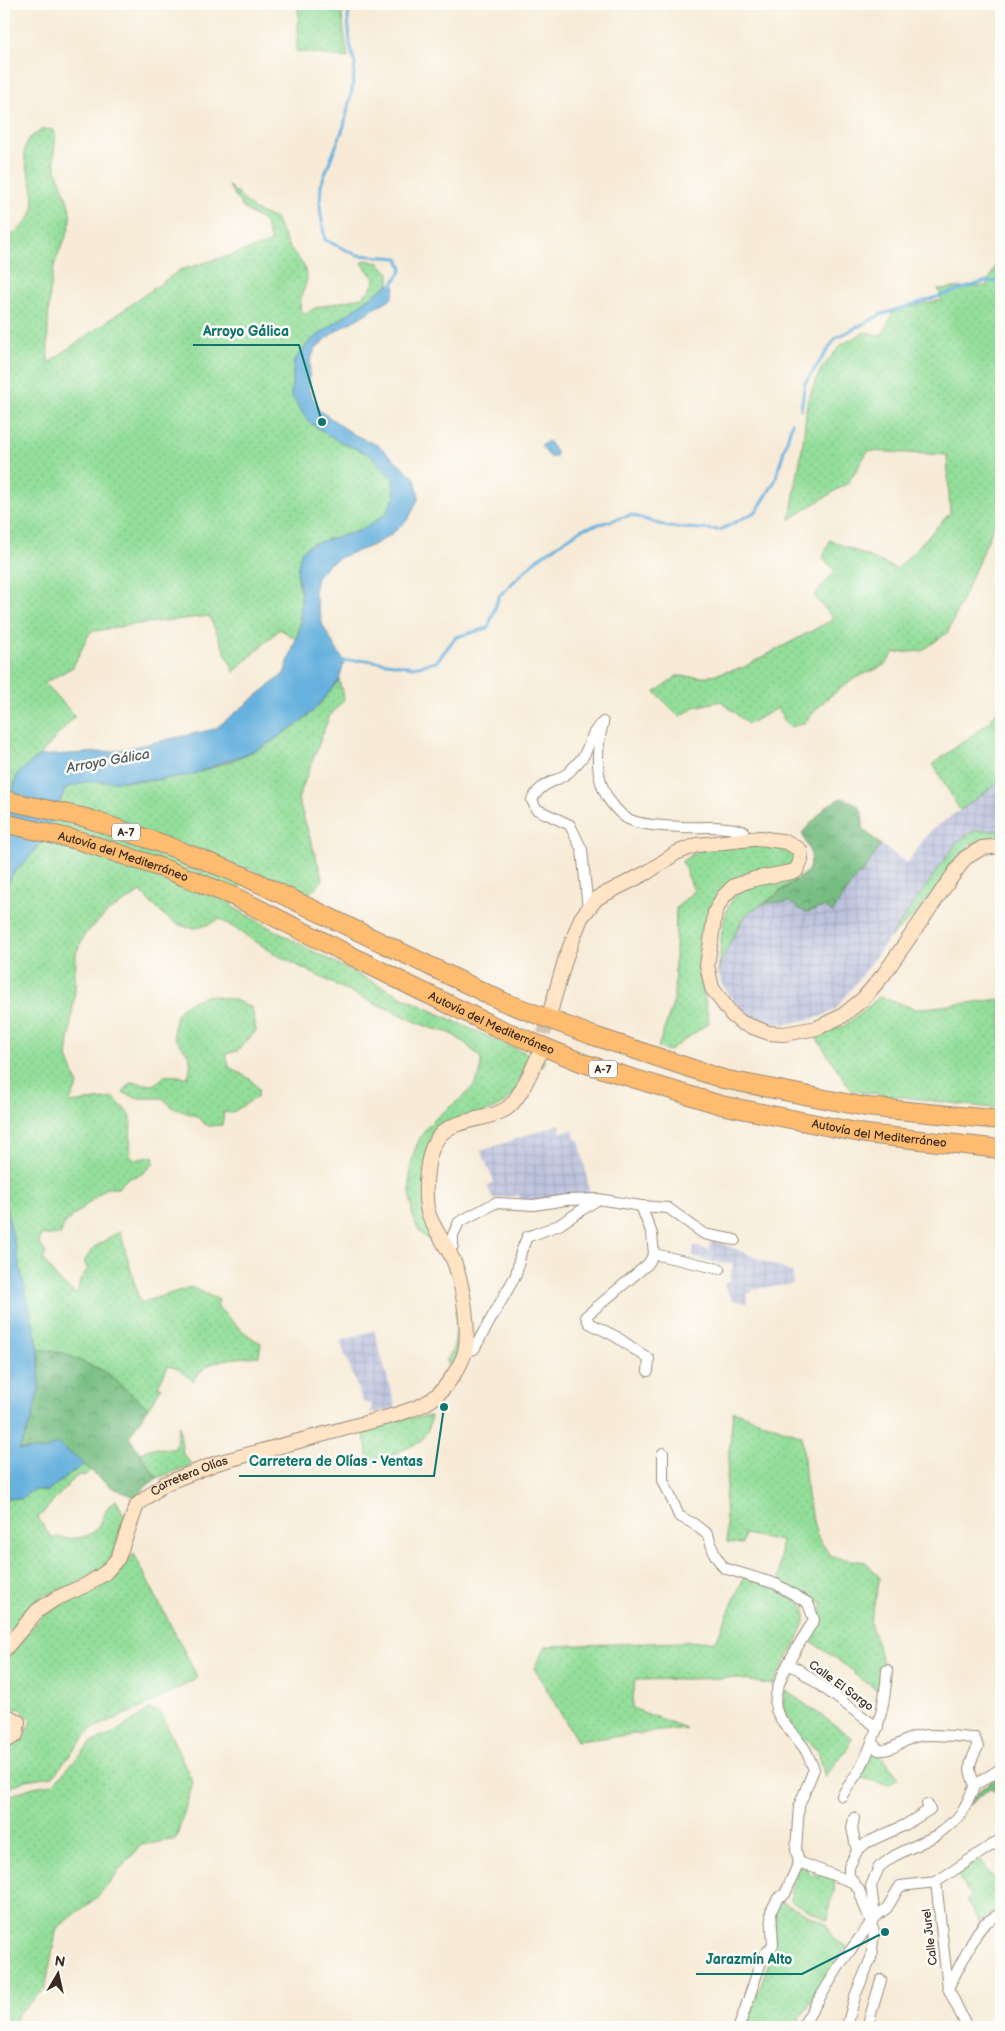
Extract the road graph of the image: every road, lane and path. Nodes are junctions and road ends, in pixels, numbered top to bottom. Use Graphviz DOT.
graph roads {
  1 [pos="4,800"];
  2 [pos="4,823"];
  3 [pos="744,839"];
  4 [pos="1001,846"];
  5 [pos="588,909"];
  6 [pos="551,1009"];
  7 [pos="538,1058"];
  8 [pos="1001,1120"];
  9 [pos="1001,1149"];
  10 [pos="598,1199"];
  11 [pos="640,1206"];
  12 [pos="735,1240"];
  13 [pos="448,1250"];
  14 [pos="654,1254"];
  15 [pos="720,1269"];
  16 [pos="465,1352"];
  17 [pos="648,1371"];
  18 [pos="663,1453"];
  19 [pos="4,1650"];
  20 [pos="788,1665"];
  21 [pos="887,1670"];
  22 [pos="4,1714"];
  23 [pos="878,1728"];
  24 [pos="872,1741"];
  25 [pos="4,1742"];
  26 [pos="1001,1770"];
  27 [pos="975,1785"];
  28 [pos="842,1796"];
  29 [pos="927,1804"];
  30 [pos="854,1818"];
  31 [pos="998,1841"];
  32 [pos="857,1850"];
  33 [pos="799,1862"];
  34 [pos="852,1882"];
  35 [pos="936,1882"];
  36 [pos="1001,1912"];
  37 [pos="873,1919"];
  38 [pos="881,1980"];
  39 [pos="948,1988"];
  40 [pos="739,2027"];
  41 [pos="802,2027"];
  42 [pos="847,2027"];
  43 [pos="867,2027"];
  44 [pos="967,2027"];
  1 -- 8 [label="highway, Autovía del Mediterráneo / A-7"];
  2 -- 9 [label="highway, Autovía del Mediterráneo / A-7"];
  3 -- 4 [label="main road"];
  3 -- 5 [label="main road"];
  3 -- 5 [label="street"];
  5 -- 6 [label="main road"];
  7 -- 13 [label="main road"];
  10 -- 11 [label="street"];
  10 -- 13 [label="street"];
  10 -- 16 [label="street"];
  11 -- 12 [label="street"];
  11 -- 14 [label="street"];
  13 -- 16 [label="main road"];
  14 -- 15 [label="street"];
  14 -- 17 [label="street"];
  16 -- 19 [label="main road, Carretera Olías"];
  18 -- 20 [label="street"];
  20 -- 23 [label="street, Calle El Sargo"];
  20 -- 33 [label="street"];
  21 -- 23 [label="street"];
  22 -- 25 [label="main road"];
  23 -- 24 [label="street"];
  24 -- 27 [label="street"];
  24 -- 28 [label="street"];
  26 -- 27 [label="street"];
  27 -- 37 [label="street"];
  29 -- 32 [label="street"];
  30 -- 32 [label="street"];
  31 -- 35 [label="street"];
  32 -- 34 [label="street"];
  33 -- 34 [label="street"];
  33 -- 40 [label="street"];
  34 -- 37 [label="street"];
  35 -- 37 [label="street"];
  35 -- 39 [label="street, Calle Jurel"];
  36 -- 39 [label="street"];
  37 -- 41 [label="street"];
  37 -- 42 [label="street"];
  38 -- 43 [label="street"];
  39 -- 44 [label="street, Calle Jurel"];
}
